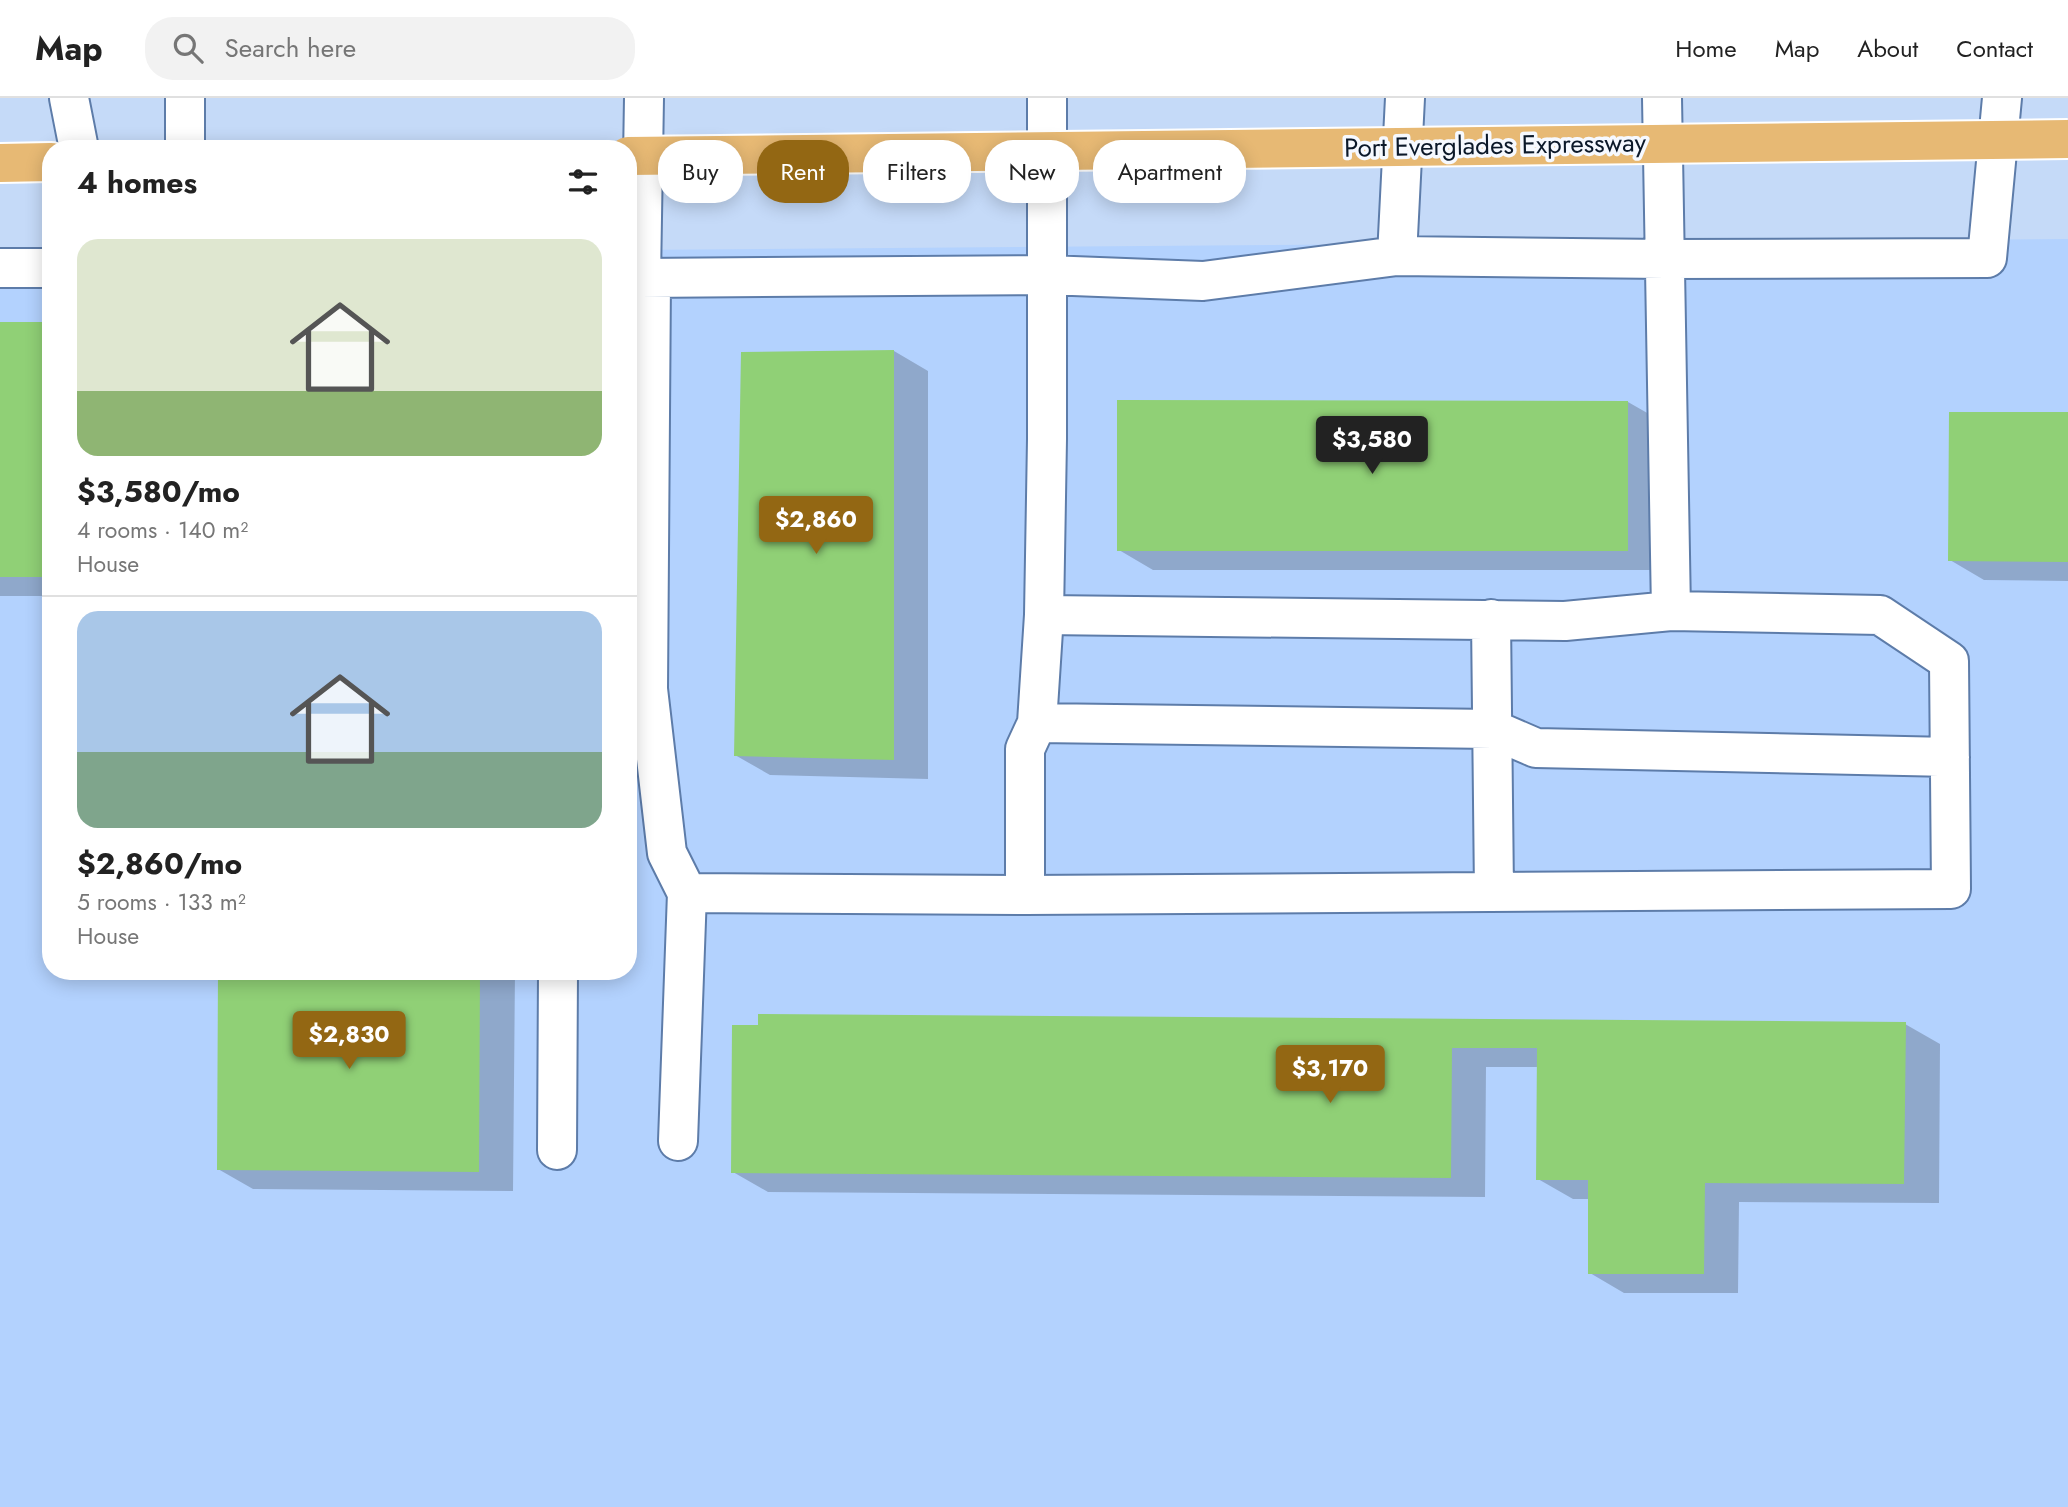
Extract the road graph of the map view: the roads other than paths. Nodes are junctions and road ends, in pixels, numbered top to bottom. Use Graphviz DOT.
graph roads {
  1 [pos="69,98"];
  2 [pos="185,98"];
  3 [pos="645,98"];
  4 [pos="1047,98"];
  5 [pos="1405,98"];
  6 [pos="1662,98"];
  7 [pos="2002,98"];
  8 [pos="2068,139"];
  9 [pos="77,140"];
  10 [pos="185,140"];
  11 [pos="637,156"];
  12 [pos="42,162"];
  13 [pos="0,163"];
  14 [pos="1397,256"];
  15 [pos="1665,259"];
  16 [pos="0,268"];
  17 [pos="42,268"];
  18 [pos="1047,275"];
  19 [pos="640,278"];
  20 [pos="1671,611"];
  21 [pos="1044,615"];
  22 [pos="1491,619"];
  23 [pos="1038,723"];
  24 [pos="1492,729"];
  25 [pos="1950,757"];
  26 [pos="1494,892"];
  27 [pos="687,893"];
  28 [pos="1026,895"];
  29 [pos="558,980"];
  30 [pos="678,1141"];
  31 [pos="557,1150"];
  1 -- 9 [label="lane"];
  2 -- 10 [label="lane"];
  3 -- 19 [label="lane"];
  4 -- 18 [label="lane"];
  5 -- 14 [label="lane"];
  6 -- 15 [label="lane"];
  7 -- 15 [label="lane"];
  8 -- 11 [label="highway, Port Everglades Expressway, bridge"];
  12 -- 13 [label="highway"];
  14 -- 15 [label="lane"];
  14 -- 18 [label="lane"];
  15 -- 20 [label="lane"];
  16 -- 17 [label="lane"];
  18 -- 19 [label="lane"];
  18 -- 21 [label="lane"];
  19 -- 27 [label="lane"];
  20 -- 22 [label="lane"];
  20 -- 25 [label="lane"];
  21 -- 22 [label="lane"];
  21 -- 23 [label="lane"];
  22 -- 24 [label="lane"];
  23 -- 24 [label="lane"];
  23 -- 28 [label="lane"];
  24 -- 25 [label="lane"];
  24 -- 26 [label="lane"];
  25 -- 26 [label="lane"];
  26 -- 28 [label="lane"];
  27 -- 28 [label="lane"];
  27 -- 30 [label="lane"];
  29 -- 31 [label="lane"];
}
